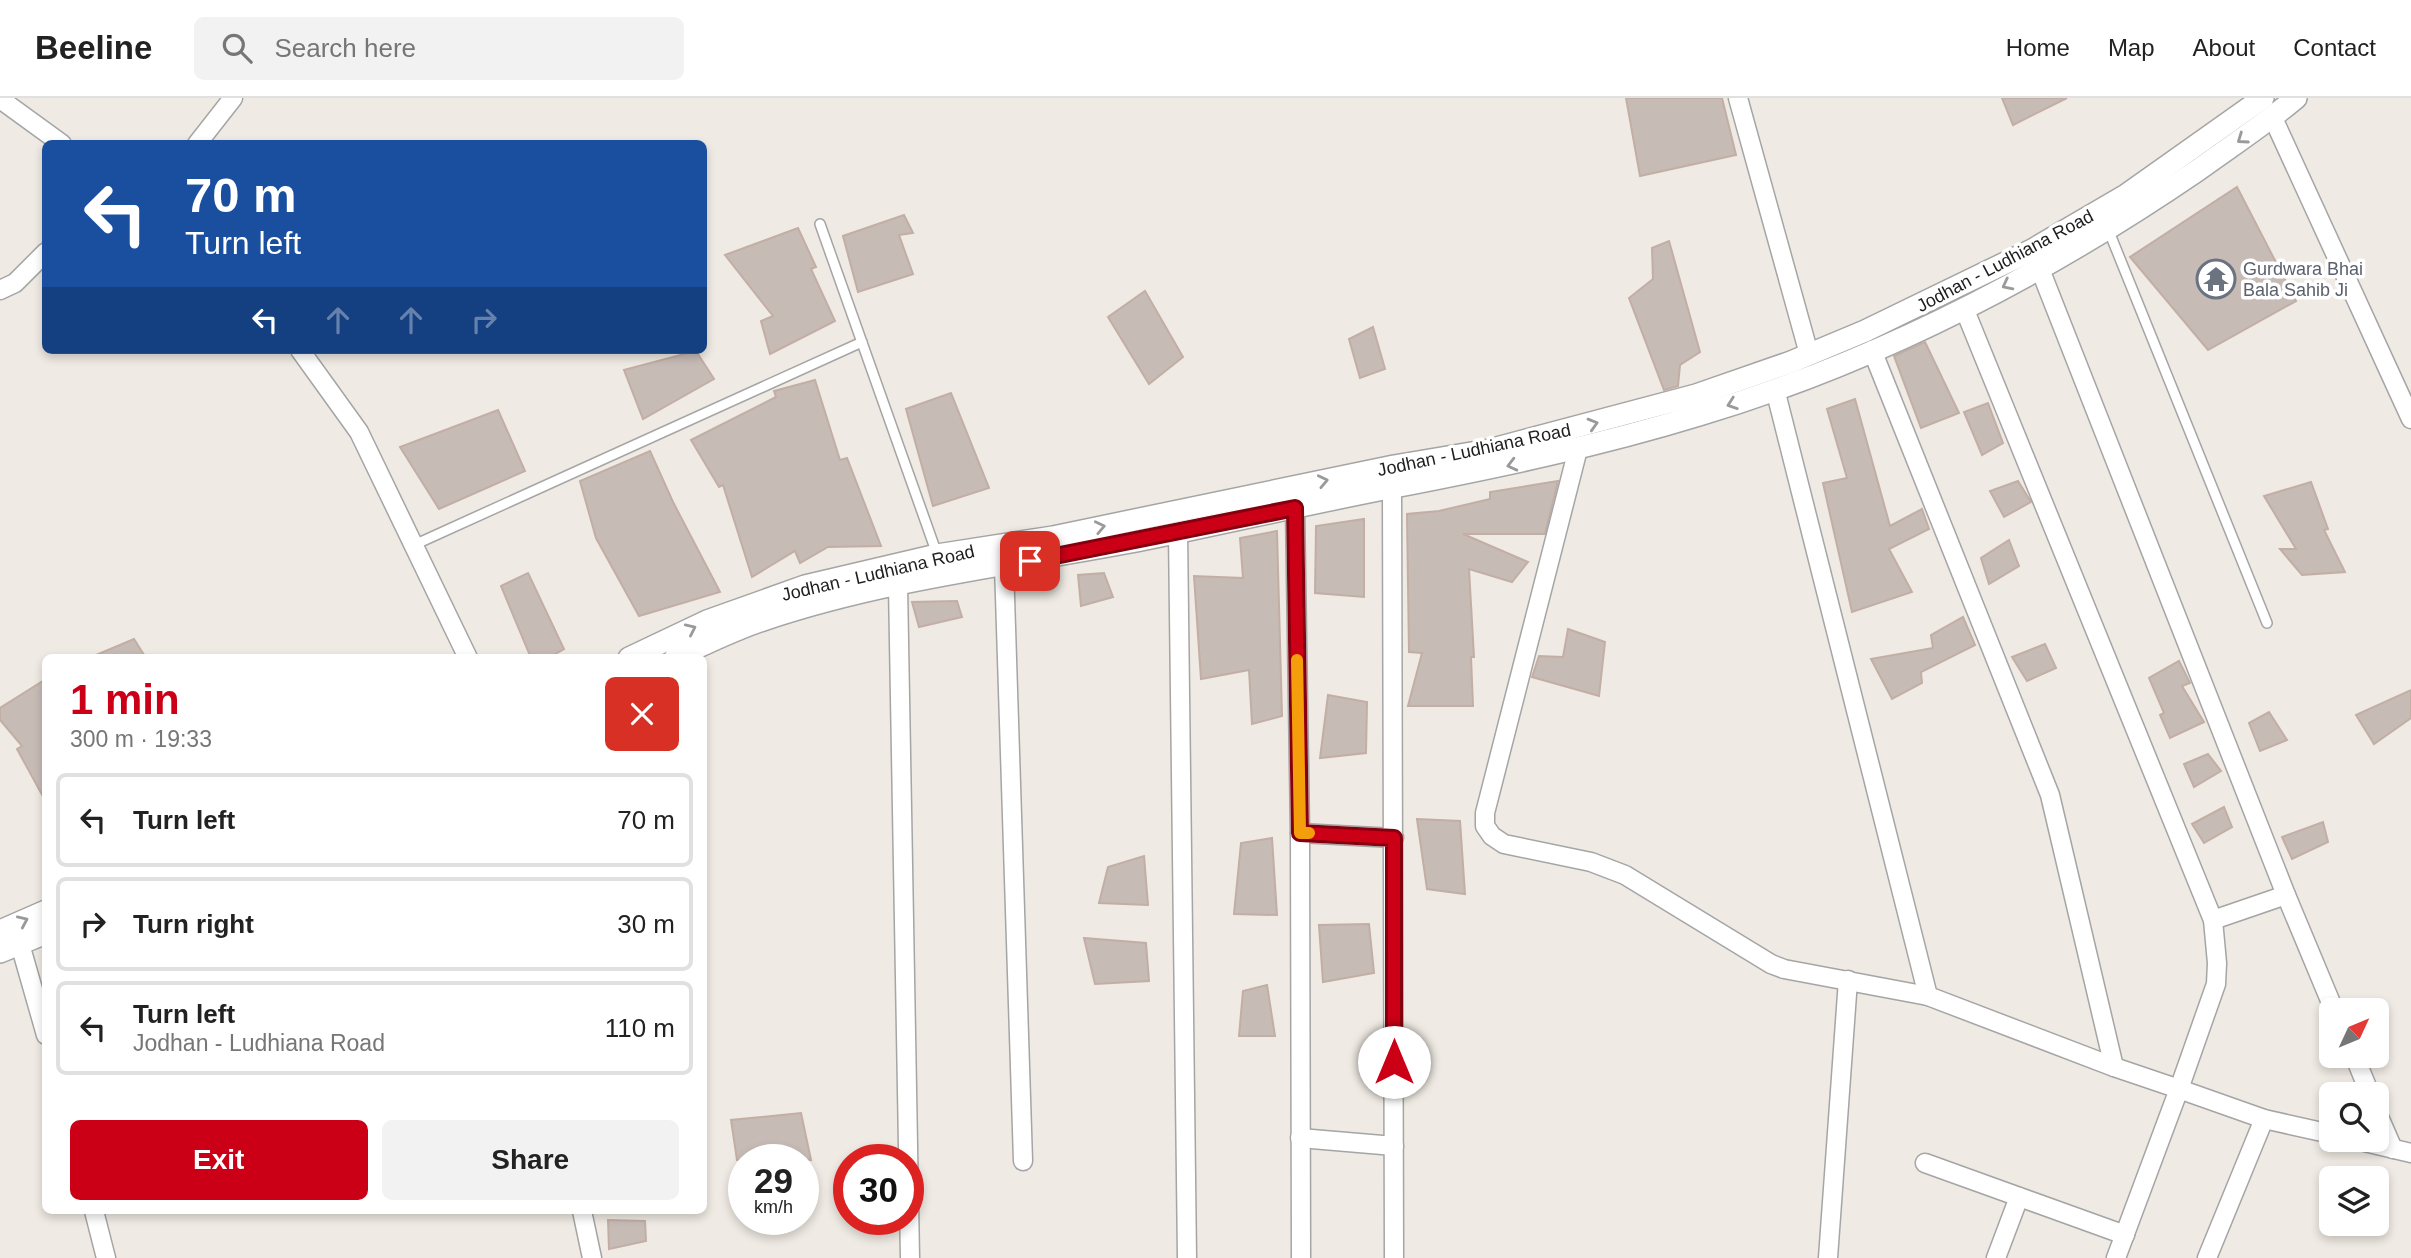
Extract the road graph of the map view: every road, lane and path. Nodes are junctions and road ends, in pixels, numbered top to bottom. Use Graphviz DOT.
graph roads {
  1 [pos="233,98"];
  2 [pos="1738,98"];
  3 [pos="2263,98"];
  4 [pos="2297,98"];
  5 [pos="0,99"];
  6 [pos="2273,118"];
  7 [pos="56,140"];
  8 [pos="200,140"];
  9 [pos="820,224"];
  10 [pos="2108,229"];
  11 [pos="42,256"];
  12 [pos="2040,268"];
  13 [pos="0,290"];
  14 [pos="1964,308"];
  15 [pos="862,342"];
  16 [pos="1872,350"];
  17 [pos="302,354"];
  18 [pos="1809,354"];
  19 [pos="1775,388"];
  20 [pos="2411,419"];
  21 [pos="1578,449"];
  22 [pos="1392,487"];
  23 [pos="1295,508"];
  24 [pos="1178,532"];
  25 [pos="414,545"];
  26 [pos="937,555"];
  27 [pos="1004,565"];
  28 [pos="898,585"];
  29 [pos="2267,623"];
  30 [pos="466,654"];
  31 [pos="637,654"];
  32 [pos="684,654"];
  33 [pos="1300,833"];
  34 [pos="1394,838"];
  35 [pos="2286,895"];
  36 [pos="42,913"];
  37 [pos="2213,920"];
  38 [pos="0,931"];
  39 [pos="42,935"];
  40 [pos="20,944"];
  41 [pos="0,952"];
  42 [pos="1848,980"];
  43 [pos="1927,996"];
  44 [pos="2329,998"];
  45 [pos="42,1021"];
  46 [pos="2114,1067"];
  47 [pos="2179,1089"];
  48 [pos="2264,1119"];
  49 [pos="2389,1130"];
  50 [pos="2319,1131"];
  51 [pos="1300,1138"];
  52 [pos="1394,1146"];
  53 [pos="2402,1151"];
  54 [pos="1023,1161"];
  55 [pos="1925,1163"];
  56 [pos="2019,1197"];
  57 [pos="95,1214"];
  58 [pos="583,1214"];
  59 [pos="2124,1235"];
  60 [pos="106,1258"];
  61 [pos="592,1258"];
  62 [pos="910,1258"];
  63 [pos="1187,1258"];
  64 [pos="1301,1258"];
  65 [pos="1394,1258"];
  66 [pos="1828,1258"];
  67 [pos="1996,1258"];
  68 [pos="2116,1258"];
  69 [pos="2207,1258"];
  1 -- 8 [label="street"];
  2 -- 18 [label="street"];
  3 -- 18 [label="street, Jodhan - Ludhiana Road"];
  4 -- 6 [label="street, Jodhan - Ludhiana Road"];
  5 -- 7 [label="street"];
  6 -- 10 [label="street, Jodhan - Ludhiana Road, one-way"];
  6 -- 20 [label="street"];
  9 -- 15 [label="lane"];
  10 -- 12 [label="street, Jodhan - Ludhiana Road"];
  10 -- 29 [label="lane"];
  11 -- 13 [label="street"];
  12 -- 14 [label="street, Jodhan - Ludhiana Road, one-way"];
  12 -- 35 [label="street"];
  14 -- 16 [label="street, Jodhan - Ludhiana Road"];
  14 -- 37 [label="street"];
  15 -- 25 [label="lane"];
  15 -- 26 [label="lane"];
  16 -- 19 [label="street, Jodhan - Ludhiana Road"];
  16 -- 46 [label="street"];
  17 -- 25 [label="street"];
  26 -- 18 [label="street, Jodhan - Ludhiana Road, one-way"];
  19 -- 21 [label="street, Jodhan - Ludhiana Road, one-way"];
  19 -- 43 [label="street"];
  21 -- 22 [label="street, Jodhan - Ludhiana Road, one-way"];
  21 -- 42 [label="street"];
  22 -- 23 [label="street, Jodhan - Ludhiana Road"];
  22 -- 34 [label="street"];
  23 -- 24 [label="street, Jodhan - Ludhiana Road"];
  23 -- 33 [label="street"];
  24 -- 27 [label="street, Jodhan - Ludhiana Road"];
  24 -- 63 [label="street"];
  25 -- 30 [label="street"];
  31 -- 26 [label="street, Jodhan - Ludhiana Road, one-way"];
  27 -- 28 [label="street, Jodhan - Ludhiana Road"];
  27 -- 54 [label="street"];
  28 -- 32 [label="street, Jodhan - Ludhiana Road"];
  28 -- 62 [label="street"];
  33 -- 34 [label="street"];
  33 -- 51 [label="street"];
  34 -- 52 [label="street"];
  35 -- 37 [label="street"];
  35 -- 44 [label="street"];
  38 -- 36 [label="street, one-way"];
  37 -- 47 [label="street"];
  39 -- 40 [label="street"];
  40 -- 41 [label="street"];
  40 -- 45 [label="street"];
  42 -- 43 [label="street"];
  42 -- 66 [label="street"];
  43 -- 46 [label="street"];
  46 -- 47 [label="street"];
  47 -- 48 [label="street"];
  47 -- 59 [label="street"];
  48 -- 50 [label="street"];
  48 -- 69 [label="street"];
  49 -- 53 [label="street"];
  51 -- 52 [label="street"];
  51 -- 64 [label="street"];
  52 -- 65 [label="street"];
  55 -- 56 [label="street"];
  56 -- 59 [label="street"];
  56 -- 67 [label="street"];
  57 -- 60 [label="street"];
  58 -- 61 [label="street"];
  59 -- 68 [label="street"];
}
